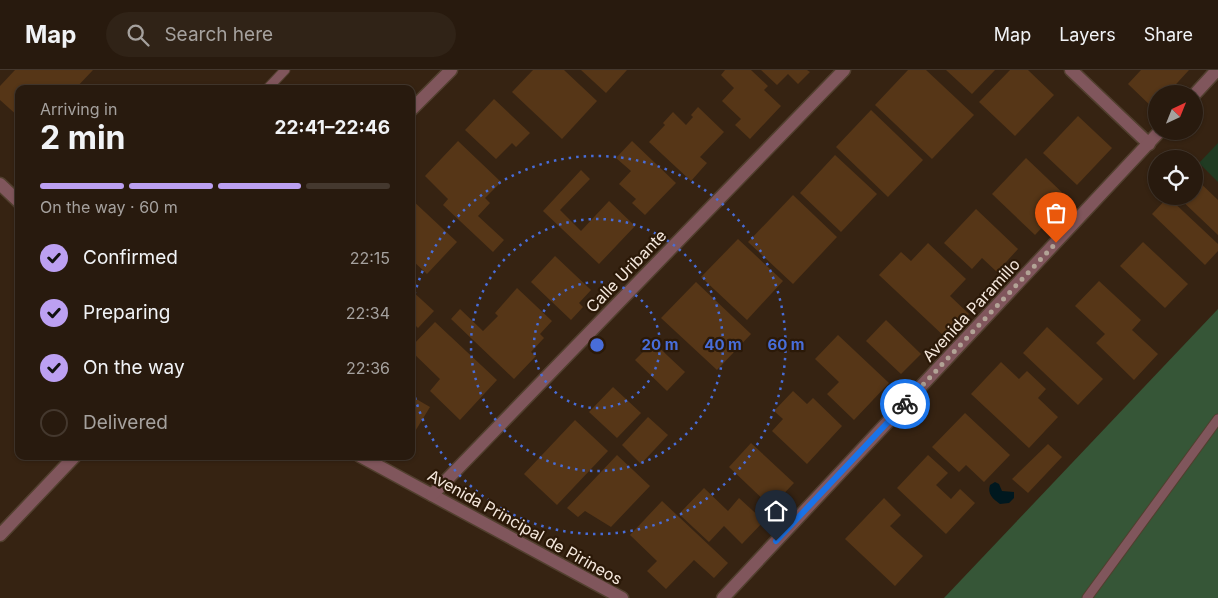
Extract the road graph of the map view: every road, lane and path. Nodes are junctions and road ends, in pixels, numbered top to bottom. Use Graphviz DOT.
graph roads {
  1 [pos="285,70"];
  2 [pos="451,70"];
  3 [pos="844,70"];
  4 [pos="1071,70"];
  5 [pos="1217,70"];
  6 [pos="271,85"];
  7 [pos="1203,85"];
  8 [pos="415,106"];
  9 [pos="1152,140"];
  10 [pos="1149,144"];
  11 [pos="0,184"];
  12 [pos="15,198"];
  13 [pos="1218,419"];
  14 [pos="71,460"];
  15 [pos="367,460"];
  16 [pos="432,495"];
  17 [pos="0,535"];
  18 [pos="622,598"];
  19 [pos="723,598"];
  20 [pos="1087,598"];
  1 -- 6 [label="lane"];
  2 -- 8 [label="street"];
  3 -- 16 [label="street, Calle Uribante"];
  4 -- 10 [label="street"];
  5 -- 7 [label="street"];
  9 -- 10 [label="street, Avenida Paramillo"];
  10 -- 19 [label="street, Avenida Paramillo"];
  11 -- 12 [label="street"];
  13 -- 20 [label="lane"];
  14 -- 17 [label="street"];
  15 -- 16 [label="street, Avenida Principal de Pirineos"];
  16 -- 18 [label="street, Avenida Principal de Pirineos"];
}
